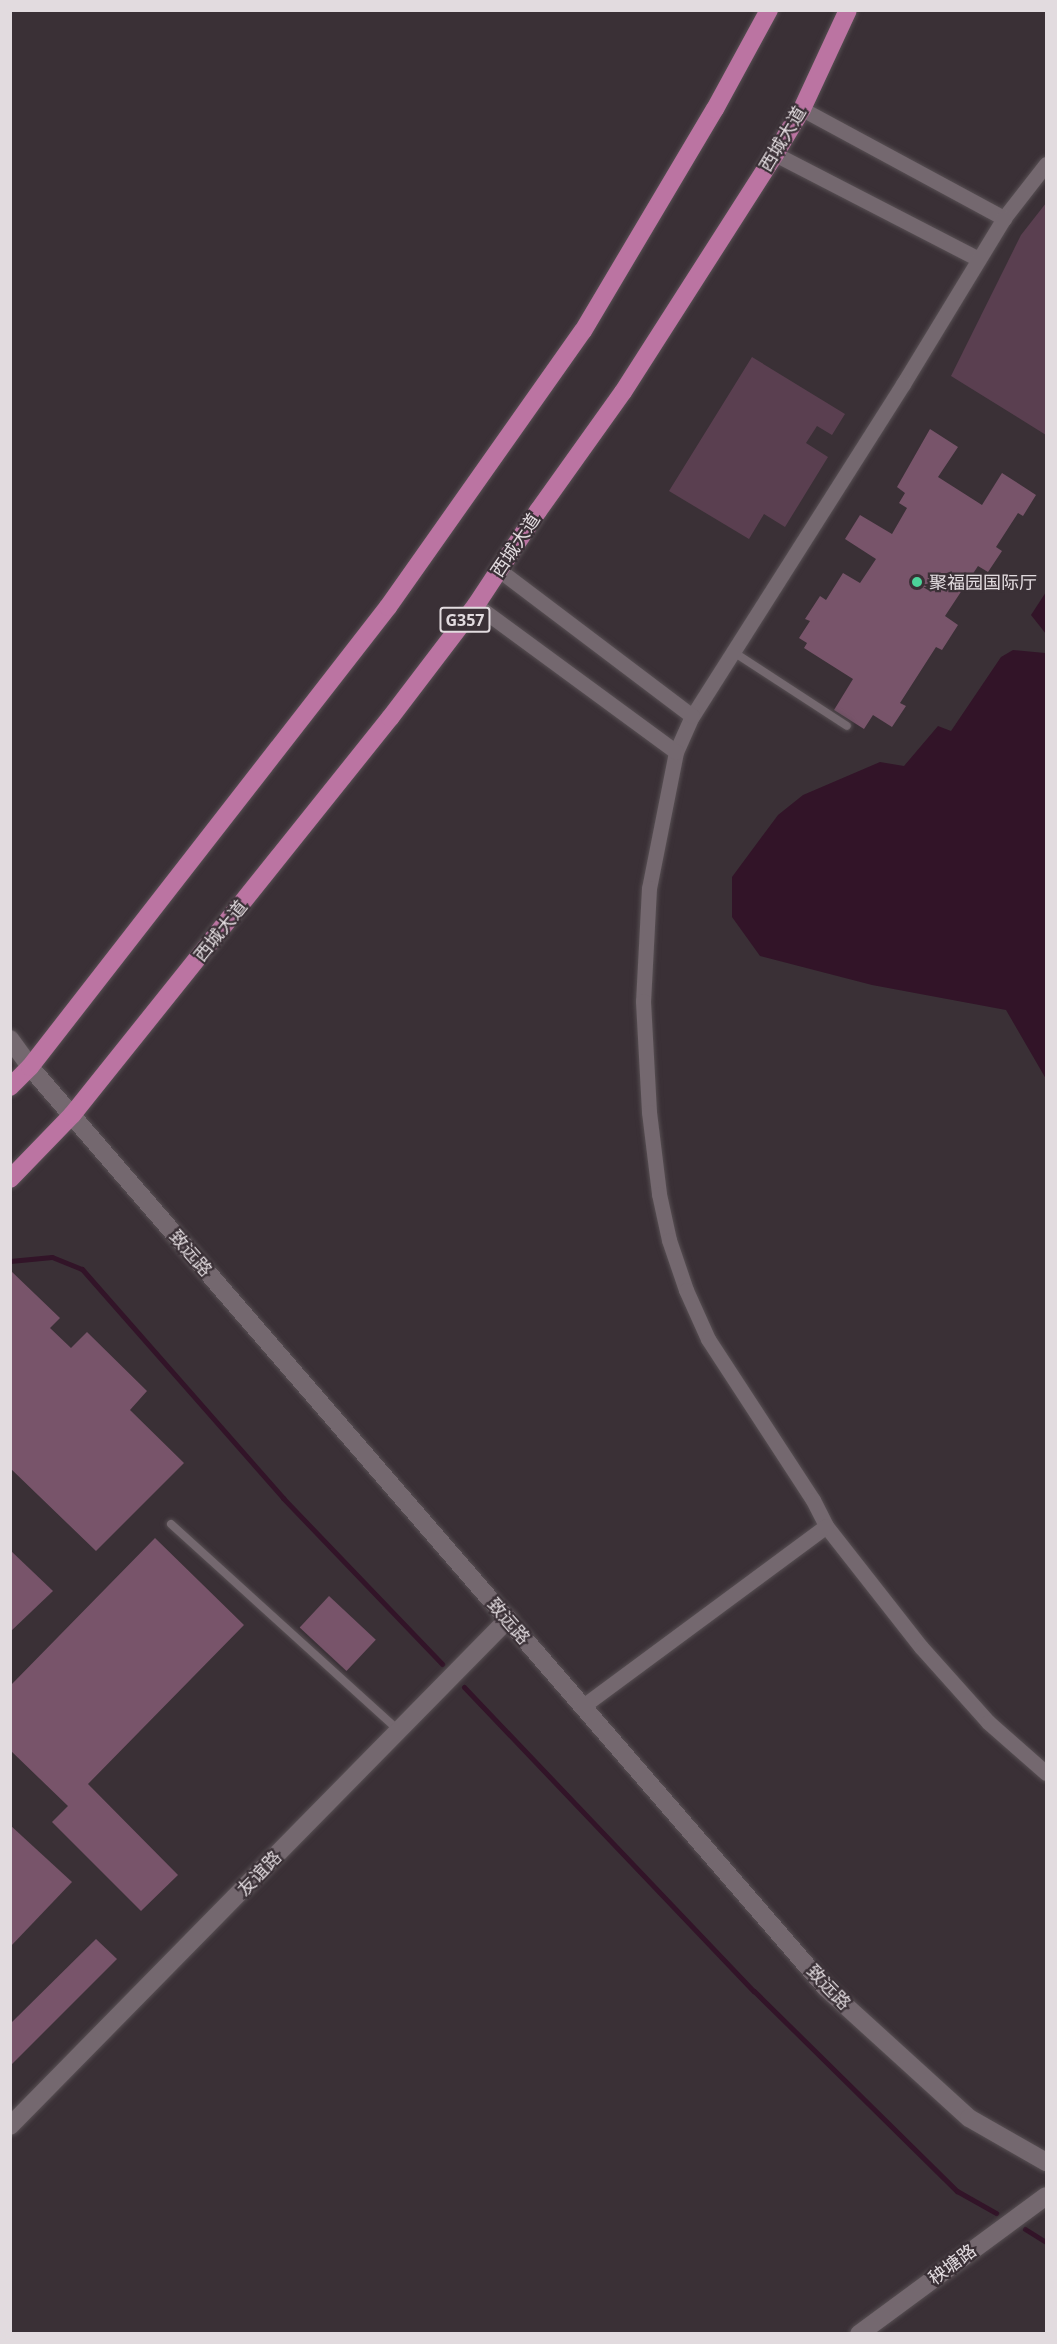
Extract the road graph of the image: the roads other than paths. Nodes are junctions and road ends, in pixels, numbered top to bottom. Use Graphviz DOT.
graph roads {
  1 [pos="768,10"];
  2 [pos="848,10"];
  3 [pos="802,110"];
  4 [pos="775,154"];
  5 [pos="1047,164"];
  6 [pos="1004,218"];
  7 [pos="978,259"];
  8 [pos="499,570"];
  9 [pos="476,605"];
  10 [pos="732,651"];
  11 [pos="692,716"];
  12 [pos="847,726"];
  13 [pos="676,752"];
  14 [pos="10,1039"];
  15 [pos="30,1067"];
  16 [pos="10,1087"];
  17 [pos="72,1115"];
  18 [pos="10,1179"];
  19 [pos="171,1524"];
  20 [pos="826,1526"];
  21 [pos="508,1619"];
  22 [pos="583,1706"];
  23 [pos="399,1731"];
  24 [pos="1047,1773"];
  25 [pos="10,2126"];
  26 [pos="1047,2162"];
  27 [pos="1047,2196"];
  28 [pos="859,2334"];
  1 -- 15 [label="highway"];
  2 -- 3 [label="highway, 西城大道 / G357"];
  3 -- 4 [label="highway, 西城大道 / G357"];
  3 -- 6 [label="street"];
  4 -- 7 [label="street"];
  4 -- 8 [label="highway, 西城大道 / G357"];
  5 -- 6 [label="street"];
  6 -- 7 [label="street"];
  7 -- 10 [label="street"];
  8 -- 9 [label="highway, 西城大道 / G357"];
  8 -- 11 [label="street"];
  9 -- 13 [label="street"];
  9 -- 17 [label="highway, 西城大道 / G357"];
  10 -- 11 [label="street"];
  10 -- 12 [label="lane"];
  11 -- 13 [label="street"];
  13 -- 20 [label="street"];
  14 -- 15 [label="main road, 致远路"];
  15 -- 16 [label="highway"];
  15 -- 17 [label="main road, 致远路"];
  17 -- 18 [label="highway, 西城大道 / G357"];
  17 -- 21 [label="main road, 致远路"];
  19 -- 23 [label="lane"];
  20 -- 22 [label="street"];
  20 -- 24 [label="street"];
  21 -- 22 [label="main road, 致远路"];
  21 -- 23 [label="main road, 友谊路"];
  22 -- 26 [label="main road, 致远路"];
  23 -- 25 [label="main road, 友谊路"];
  27 -- 28 [label="main road, 秧塘路"];
}
